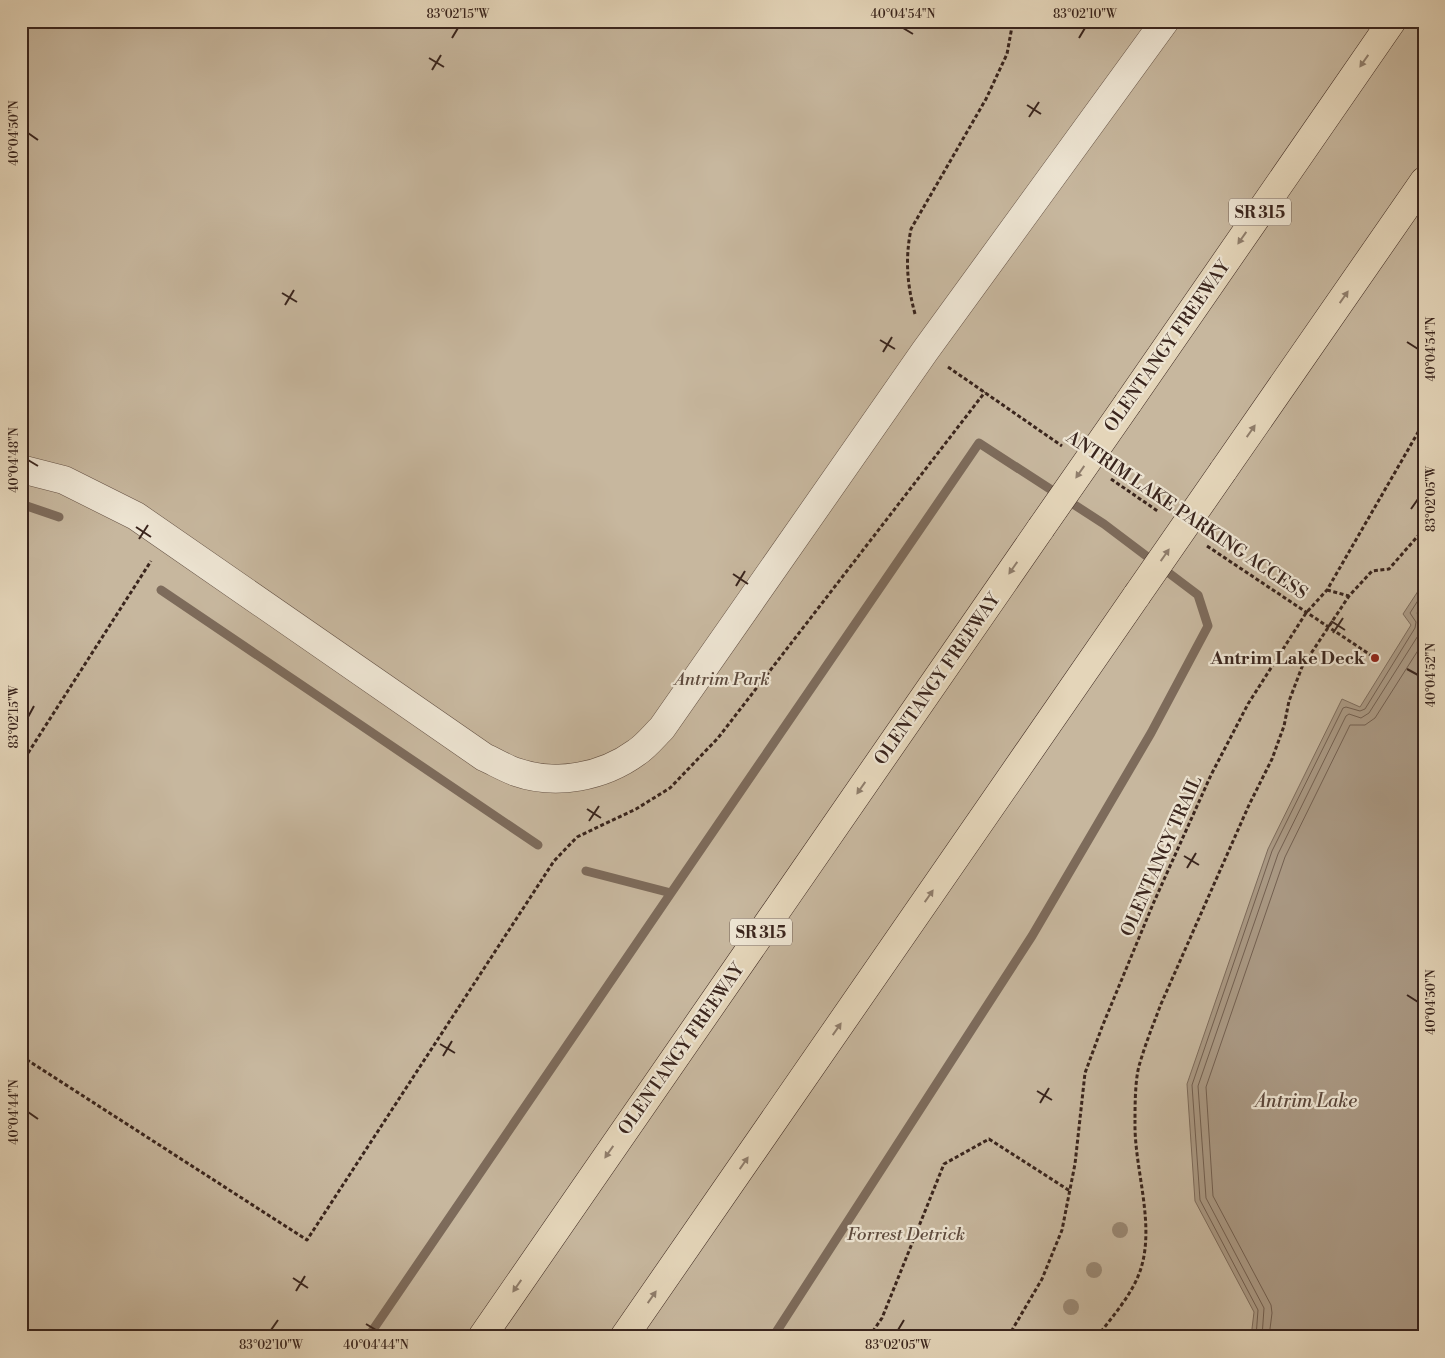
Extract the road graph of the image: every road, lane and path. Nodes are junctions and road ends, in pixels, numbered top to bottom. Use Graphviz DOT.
graph roads {
  1 [pos="1013,21"];
  2 [pos="1165,21"];
  3 [pos="1392,21"];
  4 [pos="1424,181"];
  5 [pos="925,352"];
  6 [pos="985,392"];
  7 [pos="1424,422"];
  8 [pos="1067,449"];
  9 [pos="21,469"];
  10 [pos="1108,477"];
  11 [pos="1164,516"];
  12 [pos="1424,529"];
  13 [pos="166,538"];
  14 [pos="1204,543"];
  15 [pos="1327,590"];
  16 [pos="1349,596"];
  17 [pos="1306,613"];
  18 [pos="1329,628"];
  19 [pos="1375,658"];
  20 [pos="21,764"];
  21 [pos="21,1056"];
  22 [pos="1070,1191"];
  23 [pos="482,1337"];
  24 [pos="624,1337"];
  25 [pos="869,1337"];
  26 [pos="1008,1337"];
  27 [pos="1097,1337"];
  1 -- 5 [label="path"];
  2 -- 5 [label="lane"];
  3 -- 23 [label="highway, OLENTANGY FREEWAY / SR 315, one-way, bridge"];
  24 -- 4 [label="highway, one-way, bridge"];
  5 -- 6 [label="path, ANTRIM LAKE PARKING ACCESS"];
  5 -- 13 [label="lane"];
  6 -- 8 [label="path, ANTRIM LAKE PARKING ACCESS"];
  6 -- 21 [label="path"];
  7 -- 15 [label="path, OLENTANGY TRAIL"];
  9 -- 13 [label="lane"];
  10 -- 11 [label="path, ANTRIM LAKE PARKING ACCESS"];
  12 -- 16 [label="path"];
  13 -- 20 [label="path"];
  14 -- 17 [label="path, ANTRIM LAKE PARKING ACCESS"];
  15 -- 16 [label="path"];
  15 -- 17 [label="path, OLENTANGY TRAIL"];
  16 -- 18 [label="path"];
  17 -- 18 [label="path, ANTRIM LAKE PARKING ACCESS"];
  17 -- 22 [label="path, OLENTANGY TRAIL"];
  18 -- 19 [label="path, ANTRIM LAKE PARKING ACCESS"];
  18 -- 27 [label="path"];
  22 -- 25 [label="path"];
  22 -- 26 [label="path, OLENTANGY TRAIL"];
}
